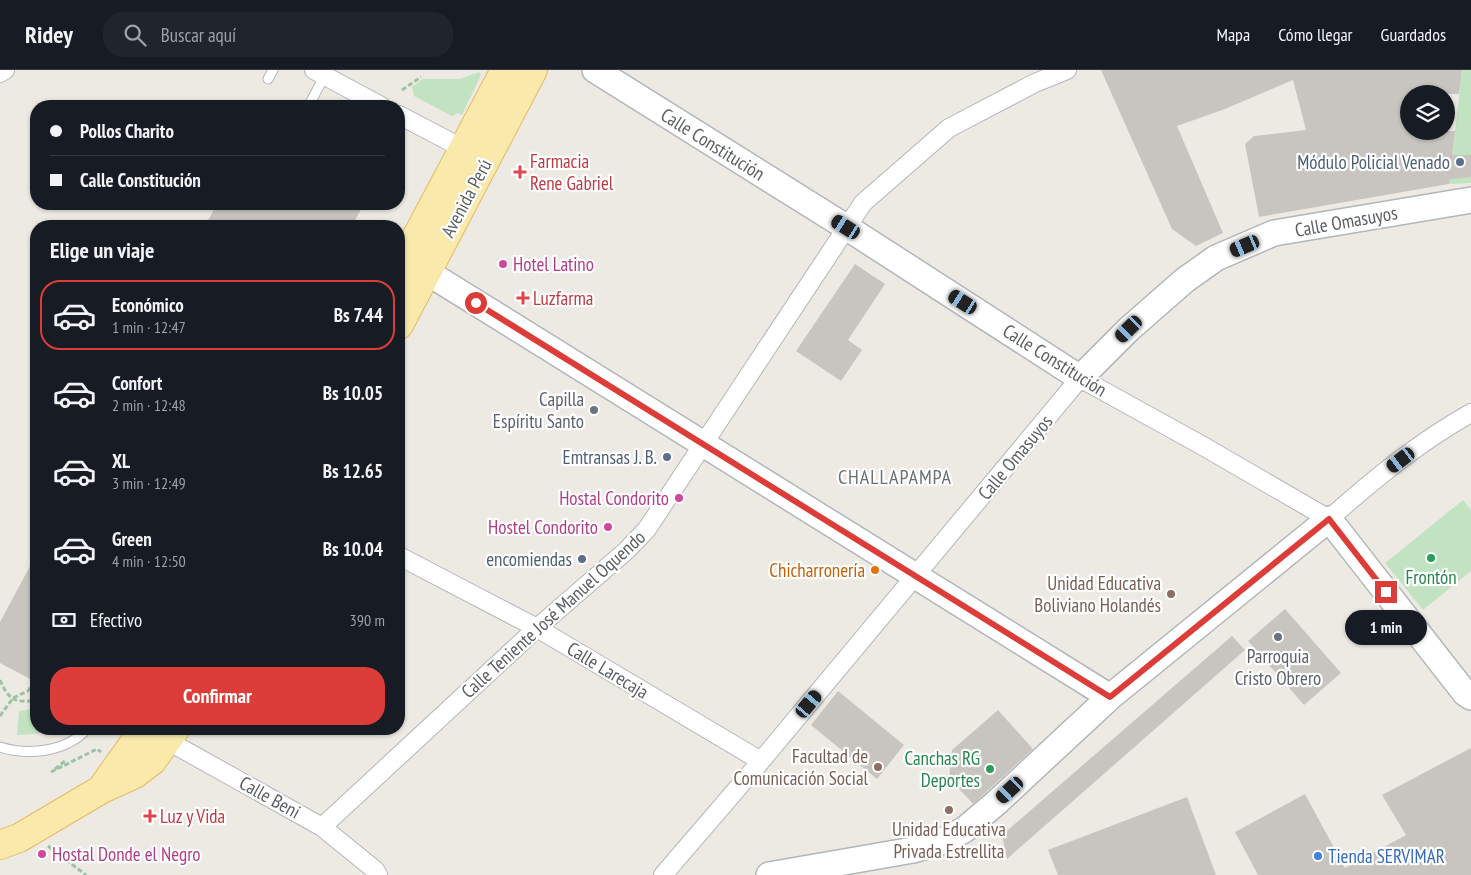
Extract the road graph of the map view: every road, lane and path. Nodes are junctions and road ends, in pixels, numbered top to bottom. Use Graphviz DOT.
graph roads {
  1 [pos="5,70"];
  2 [pos="273,70"];
  3 [pos="505,70"];
  4 [pos="532,70"];
  5 [pos="595,70"];
  6 [pos="1067,70"];
  7 [pos="322,72"];
  8 [pos="0,73"];
  9 [pos="421,77"];
  10 [pos="268,79"];
  11 [pos="402,90"];
  12 [pos="311,100"];
  13 [pos="371,100"];
  14 [pos="405,118"];
  15 [pos="475,154"];
  16 [pos="1471,200"];
  17 [pos="846,227"];
  18 [pos="410,267"];
  19 [pos="405,293"];
  20 [pos="1080,378"];
  21 [pos="1471,414"];
  22 [pos="703,443"];
  23 [pos="1329,519"];
  24 [pos="405,559"];
  25 [pos="916,577"];
  26 [pos="536,628"];
  27 [pos="0,680"];
  28 [pos="30,688"];
  29 [pos="1110,697"];
  30 [pos="1471,697"];
  31 [pos="13,698"];
  32 [pos="30,701"];
  33 [pos="0,716"];
  34 [pos="81,735"];
  35 [pos="140,735"];
  36 [pos="165,735"];
  37 [pos="169,735"];
  38 [pos="0,747"];
  39 [pos="102,753"];
  40 [pos="761,761"];
  41 [pos="51,772"];
  42 [pos="102,789"];
  43 [pos="322,827"];
  44 [pos="6,838"];
  45 [pos="86,875"];
  46 [pos="378,875"];
  47 [pos="663,875"];
  48 [pos="769,875"];
  1 -- 8 [label="street"];
  2 -- 10 [label="lane"];
  3 -- 15 [label="main road, Avenida Perú"];
  4 -- 15 [label="main road, Avenida Perú"];
  5 -- 17 [label="street, Calle Constitución"];
  6 -- 17 [label="street, Calle Teniente José Manuel Oquendo"];
  7 -- 12 [label="lane"];
  7 -- 13 [label="street"];
  9 -- 11 [label="path"];
  14 -- 15 [label="street"];
  15 -- 18 [label="main road, Avenida Perú"];
  16 -- 20 [label="street, Calle Omasuyos"];
  17 -- 20 [label="street, Calle Constitución"];
  17 -- 22 [label="street, Calle Teniente José Manuel Oquendo"];
  18 -- 19 [label="main road, Avenida Perú"];
  18 -- 22 [label="street"];
  20 -- 23 [label="street, Calle Constitución"];
  20 -- 25 [label="street, Calle Omasuyos"];
  21 -- 23 [label="street"];
  22 -- 25 [label="street"];
  22 -- 26 [label="street, Calle Teniente José Manuel Oquendo"];
  23 -- 29 [label="street"];
  23 -- 30 [label="street, Calle Constitución"];
  24 -- 26 [label="street, Calle Larecaja"];
  25 -- 29 [label="street"];
  25 -- 40 [label="street, Calle Omasuyos"];
  26 -- 40 [label="street, Calle Larecaja"];
  26 -- 43 [label="street, Calle Teniente José Manuel Oquendo"];
  27 -- 31 [label="path"];
  28 -- 31 [label="path"];
  29 -- 48 [label="street"];
  31 -- 32 [label="path"];
  31 -- 33 [label="path"];
  34 -- 38 [label="lane"];
  35 -- 42 [label="main road"];
  36 -- 42 [label="main road"];
  37 -- 43 [label="street, Calle Beni"];
  39 -- 41 [label="path"];
  40 -- 47 [label="street, Calle Omasuyos"];
  42 -- 44 [label="main road"];
  43 -- 46 [label="street, Calle Beni"];
  44 -- 45 [label="path"];
}
